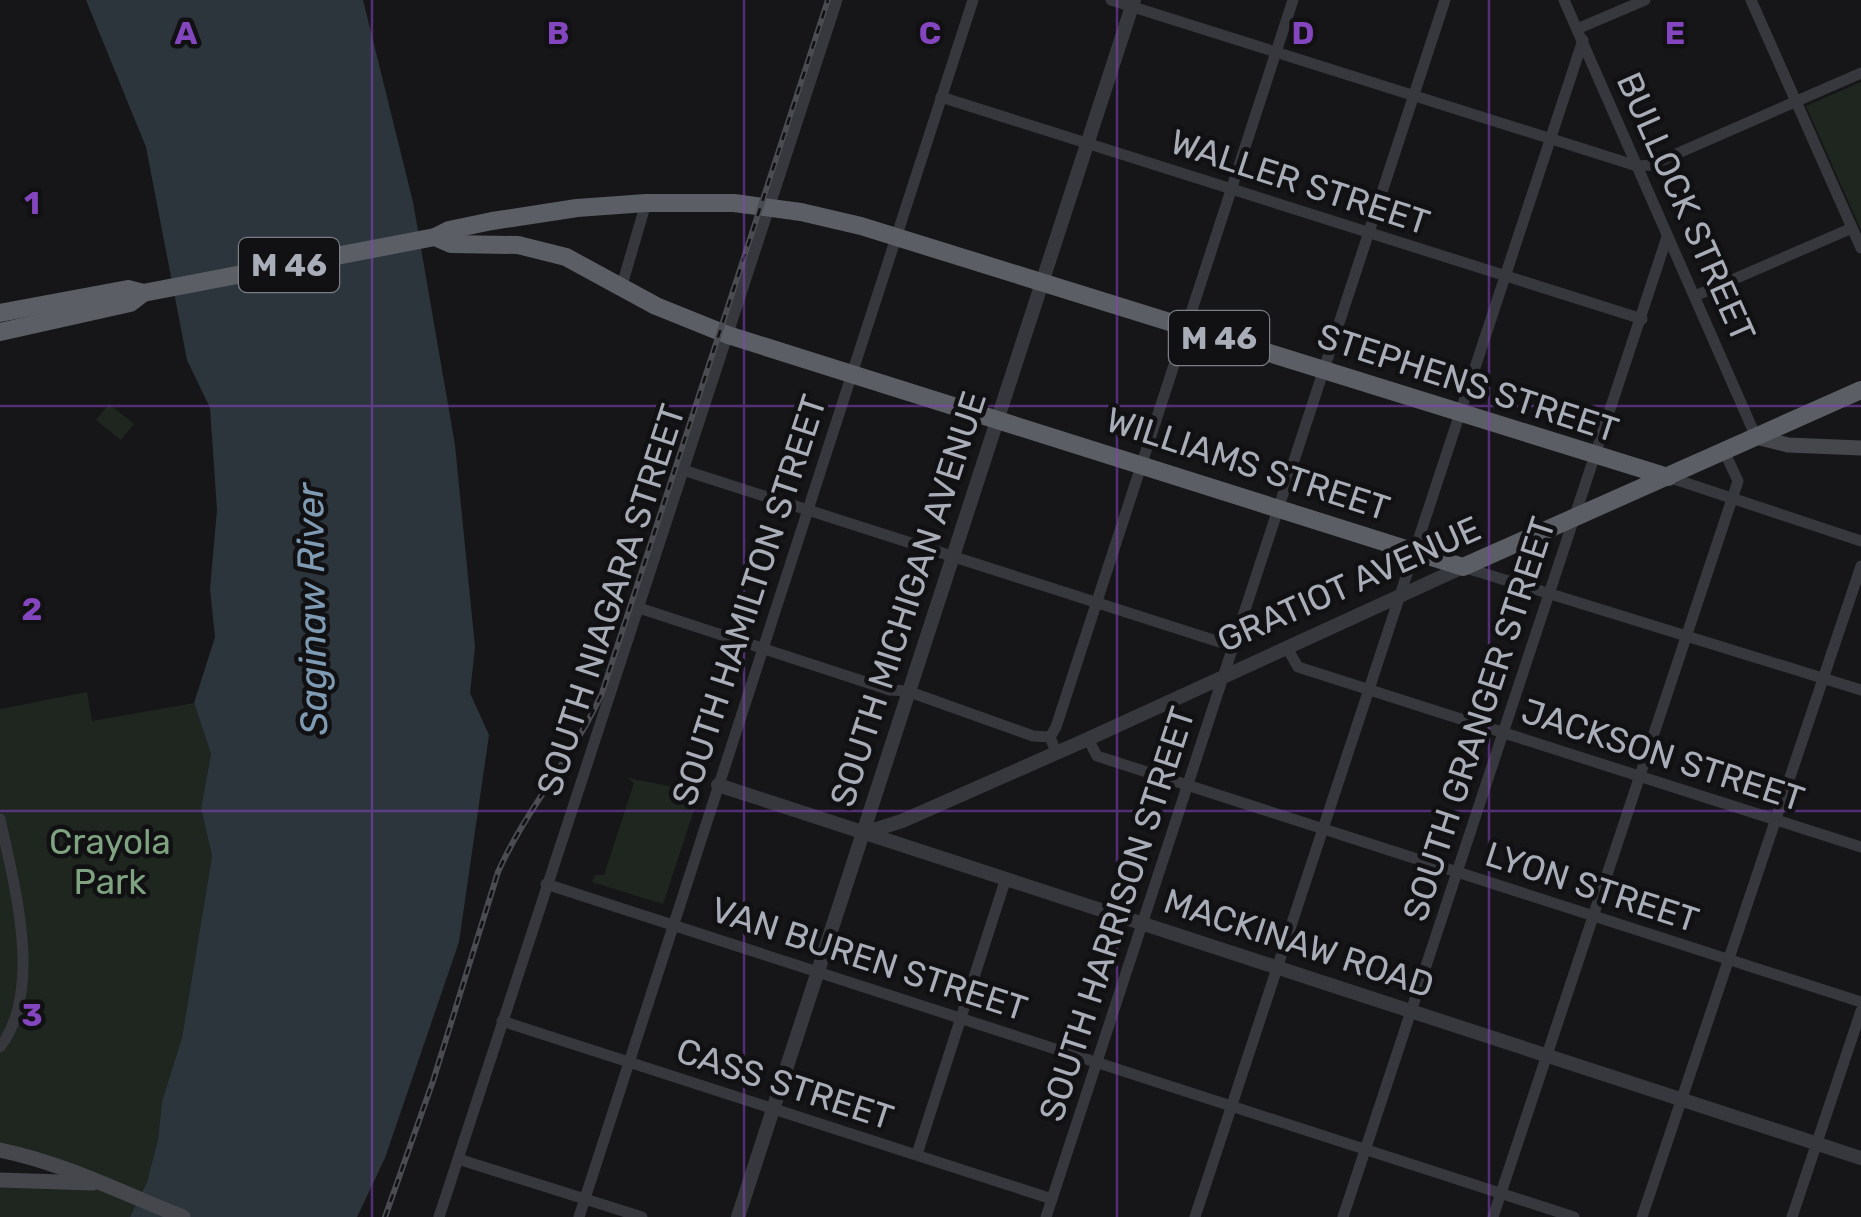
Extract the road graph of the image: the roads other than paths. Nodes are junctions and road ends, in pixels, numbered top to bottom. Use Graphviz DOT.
graph roads {
  1 [pos="836,0"];
  2 [pos="973,0"];
  3 [pos="1111,0"];
  4 [pos="1293,0"];
  5 [pos="1445,0"];
  6 [pos="1564,0"];
  7 [pos="1645,0"];
  8 [pos="1751,0"];
  9 [pos="1133,3"];
  10 [pos="1580,35"];
  11 [pos="1276,54"];
  12 [pos="1861,73"];
  13 [pos="1413,96"];
  14 [pos="941,98"];
  15 [pos="1796,100"];
  16 [pos="1550,139"];
  17 [pos="1087,144"];
  18 [pos="1637,166"];
  19 [pos="1231,190"];
  20 [pos="646,203"];
  21 [pos="769,207"];
  22 [pos="1852,228"];
  23 [pos="1368,232"];
  24 [pos="896,236"];
  25 [pos="435,237"];
  26 [pos="1667,238"];
  27 [pos="1861,248"];
  28 [pos="1505,277"];
  29 [pos="1043,282"];
  30 [pos="622,286"];
  31 [pos="143,293"];
  32 [pos="1695,296"];
  33 [pos="0,313"];
  34 [pos="1642,319"];
  35 [pos="1186,328"];
  36 [pos="0,332"];
  37 [pos="728,334"];
  38 [pos="1322,370"];
  39 [pos="851,373"];
  40 [pos="1861,390"];
  41 [pos="1458,414"];
  42 [pos="999,419"];
  43 [pos="1756,437"];
  44 [pos="1861,448"];
  45 [pos="1724,451"];
  46 [pos="1594,456"];
  47 [pos="1141,464"];
  48 [pos="683,470"];
  49 [pos="1668,477"];
  50 [pos="1730,500"];
  51 [pos="1278,508"];
  52 [pos="806,509"];
  53 [pos="1573,518"];
  54 [pos="1861,541"];
  55 [pos="1413,550"];
  56 [pos="951,557"];
  57 [pos="1861,566"];
  58 [pos="1463,567"];
  59 [pos="1550,593"];
  60 [pos="1398,597"];
  61 [pos="1096,604"];
  62 [pos="639,608"];
  63 [pos="1687,636"];
  64 [pos="1232,646"];
  65 [pos="761,648"];
  66 [pos="1287,648"];
  67 [pos="1223,677"];
  68 [pos="1823,678"];
  69 [pos="1367,689"];
  70 [pos="1861,690"];
  71 [pos="908,692"];
  72 [pos="1504,732"];
  73 [pos="1050,737"];
  74 [pos="1088,739"];
  75 [pos="1056,752"];
  76 [pos="1639,776"];
  77 [pos="718,785"];
  78 [pos="1187,786"];
  79 [pos="0,819"];
  80 [pos="1776,820"];
  81 [pos="1323,830"];
  82 [pos="863,834"];
  83 [pos="1861,847"];
  84 [pos="1456,873"];
  85 [pos="1006,878"];
  86 [pos="546,884"];
  87 [pos="1593,916"];
  88 [pos="1141,924"];
  89 [pos="674,925"];
  90 [pos="1730,960"];
  91 [pos="1277,967"];
  92 [pos="816,971"];
  93 [pos="1861,1002"];
  94 [pos="1861,1010"];
  95 [pos="1412,1011"];
  96 [pos="961,1018"];
  97 [pos="502,1020"];
  98 [pos="0,1047"];
  99 [pos="1546,1055"];
  100 [pos="628,1062"];
  101 [pos="1097,1064"];
  102 [pos="1683,1099"];
  103 [pos="1231,1106"];
  104 [pos="773,1110"];
  105 [pos="1816,1143"];
  106 [pos="1365,1149"];
  107 [pos="0,1150"];
  108 [pos="917,1154"];
  109 [pos="1861,1158"];
  110 [pos="458,1159"];
  111 [pos="0,1180"];
  112 [pos="97,1184"];
  113 [pos="1501,1193"];
  114 [pos="1052,1198"];
  115 [pos="585,1199"];
  116 [pos="183,1217"];
  117 [pos="438,1217"];
  118 [pos="579,1217"];
  119 [pos="642,1217"];
  120 [pos="738,1217"];
  121 [pos="1046,1217"];
  122 [pos="1195,1217"];
  123 [pos="1343,1217"];
  124 [pos="1493,1217"];
  125 [pos="1574,1217"];
  126 [pos="1642,1217"];
  127 [pos="1792,1217"];
  1 -- 21 [label="street, SOUTH NIAGARA STREET"];
  2 -- 14 [label="street, SOUTH HAMILTON STREET"];
  3 -- 9 [label="street"];
  4 -- 11 [label="street"];
  5 -- 13 [label="street, SOUTH HARRISON STREET"];
  6 -- 10 [label="street, BULLOCK STREET"];
  7 -- 10 [label="street"];
  8 -- 15 [label="street"];
  9 -- 11 [label="street"];
  9 -- 17 [label="street, SOUTH MICHIGAN AVENUE"];
  10 -- 16 [label="street"];
  10 -- 18 [label="street, BULLOCK STREET"];
  11 -- 13 [label="street"];
  11 -- 19 [label="street"];
  12 -- 15 [label="street"];
  13 -- 16 [label="street"];
  13 -- 23 [label="street, SOUTH HARRISON STREET"];
  14 -- 17 [label="street, WALLER STREET"];
  14 -- 24 [label="street, SOUTH HAMILTON STREET"];
  15 -- 18 [label="street"];
  15 -- 22 [label="street"];
  16 -- 18 [label="street"];
  16 -- 28 [label="street"];
  17 -- 19 [label="street, WALLER STREET"];
  17 -- 29 [label="street, SOUTH MICHIGAN AVENUE"];
  18 -- 26 [label="street, BULLOCK STREET"];
  19 -- 23 [label="street, WALLER STREET"];
  19 -- 35 [label="street"];
  20 -- 21 [label="highway, STEPHENS STREET / M 46"];
  20 -- 25 [label="highway, M 46"];
  20 -- 30 [label="street"];
  21 -- 24 [label="highway, STEPHENS STREET / M 46"];
  21 -- 37 [label="street, SOUTH NIAGARA STREET"];
  22 -- 27 [label="street"];
  22 -- 32 [label="street"];
  23 -- 28 [label="street, WALLER STREET"];
  23 -- 38 [label="street, SOUTH HARRISON STREET"];
  24 -- 29 [label="highway, STEPHENS STREET / M 46"];
  24 -- 39 [label="street, SOUTH HAMILTON STREET"];
  25 -- 30 [label="highway, WILLIAMS STREET / M 46"];
  25 -- 31 [label="highway, M 46"];
  26 -- 32 [label="street, BULLOCK STREET"];
  26 -- 34 [label="street, SOUTH GRANGER STREET"];
  28 -- 34 [label="street, WALLER STREET"];
  28 -- 41 [label="street"];
  29 -- 35 [label="highway, STEPHENS STREET / M 46"];
  29 -- 42 [label="street, SOUTH MICHIGAN AVENUE"];
  30 -- 37 [label="highway, WILLIAMS STREET / M 46"];
  31 -- 33 [label="highway, M 46"];
  31 -- 36 [label="highway, M 46"];
  32 -- 43 [label="street, BULLOCK STREET"];
  34 -- 46 [label="street, SOUTH GRANGER STREET"];
  35 -- 38 [label="highway, STEPHENS STREET / M 46"];
  35 -- 47 [label="street"];
  37 -- 39 [label="highway, WILLIAMS STREET / M 46"];
  37 -- 48 [label="street, SOUTH NIAGARA STREET"];
  38 -- 41 [label="highway, STEPHENS STREET / M 46"];
  38 -- 51 [label="street, SOUTH HARRISON STREET"];
  39 -- 42 [label="highway, WILLIAMS STREET / M 46"];
  39 -- 52 [label="street, SOUTH HAMILTON STREET"];
  40 -- 43 [label="highway, GRATIOT AVENUE"];
  41 -- 46 [label="highway, STEPHENS STREET / M 46"];
  41 -- 55 [label="street"];
  42 -- 47 [label="highway, WILLIAMS STREET / M 46"];
  42 -- 56 [label="street, SOUTH MICHIGAN AVENUE"];
  43 -- 44 [label="main road"];
  43 -- 45 [label="highway, GRATIOT AVENUE"];
  45 -- 49 [label="highway, GRATIOT AVENUE"];
  45 -- 50 [label="street"];
  46 -- 49 [label="highway, STEPHENS STREET / M 46"];
  46 -- 53 [label="street, SOUTH GRANGER STREET"];
  47 -- 51 [label="highway, WILLIAMS STREET / M 46"];
  47 -- 61 [label="street"];
  48 -- 52 [label="street"];
  48 -- 62 [label="street, SOUTH NIAGARA STREET"];
  49 -- 50 [label="street, STEPHENS STREET"];
  49 -- 53 [label="highway, GRATIOT AVENUE"];
  50 -- 54 [label="street, STEPHENS STREET"];
  50 -- 63 [label="street"];
  51 -- 55 [label="highway, WILLIAMS STREET / M 46"];
  51 -- 64 [label="street, SOUTH HARRISON STREET"];
  52 -- 56 [label="street"];
  52 -- 65 [label="street, SOUTH HAMILTON STREET"];
  53 -- 58 [label="highway, GRATIOT AVENUE"];
  53 -- 59 [label="street, SOUTH GRANGER STREET"];
  55 -- 58 [label="highway, WILLIAMS STREET / M 46"];
  55 -- 60 [label="street"];
  56 -- 61 [label="street"];
  56 -- 71 [label="street, SOUTH MICHIGAN AVENUE"];
  57 -- 68 [label="street"];
  58 -- 59 [label="street, WILLIAMS STREET"];
  58 -- 60 [label="street, GRATIOT AVENUE"];
  59 -- 63 [label="street, WILLIAMS STREET"];
  59 -- 72 [label="street, SOUTH GRANGER STREET"];
  60 -- 66 [label="street, GRATIOT AVENUE"];
  60 -- 69 [label="street"];
  61 -- 64 [label="street"];
  61 -- 73 [label="street"];
  62 -- 65 [label="street"];
  62 -- 86 [label="street, SOUTH NIAGARA STREET"];
  63 -- 68 [label="street, WILLIAMS STREET"];
  63 -- 76 [label="street"];
  64 -- 67 [label="street, SOUTH HARRISON STREET"];
  65 -- 71 [label="street"];
  65 -- 77 [label="street, SOUTH HAMILTON STREET"];
  66 -- 67 [label="street, GRATIOT AVENUE"];
  66 -- 69 [label="street, JACKSON STREET"];
  67 -- 74 [label="street, GRATIOT AVENUE"];
  67 -- 78 [label="street, SOUTH HARRISON STREET"];
  68 -- 70 [label="street, WILLIAMS STREET"];
  68 -- 80 [label="street"];
  69 -- 72 [label="street, JACKSON STREET"];
  69 -- 81 [label="street"];
  71 -- 73 [label="street"];
  71 -- 82 [label="street, SOUTH MICHIGAN AVENUE"];
  72 -- 76 [label="street, JACKSON STREET"];
  72 -- 84 [label="street, SOUTH GRANGER STREET"];
  73 -- 75 [label="street"];
  74 -- 75 [label="street, GRATIOT AVENUE"];
  74 -- 78 [label="street, LYON STREET"];
  75 -- 82 [label="street, GRATIOT AVENUE"];
  76 -- 80 [label="street, JACKSON STREET"];
  76 -- 87 [label="street"];
  77 -- 82 [label="street, MACKINAW ROAD"];
  77 -- 89 [label="street, SOUTH HAMILTON STREET"];
  78 -- 81 [label="street, LYON STREET"];
  78 -- 88 [label="street, SOUTH HARRISON STREET"];
  79 -- 98 [label="street"];
  80 -- 83 [label="street, JACKSON STREET"];
  80 -- 90 [label="street"];
  81 -- 84 [label="street, LYON STREET"];
  81 -- 91 [label="street"];
  82 -- 85 [label="street, MACKINAW ROAD"];
  82 -- 92 [label="street, SOUTH MICHIGAN AVENUE"];
  84 -- 87 [label="street, LYON STREET"];
  84 -- 95 [label="street, SOUTH GRANGER STREET"];
  85 -- 88 [label="street, MACKINAW ROAD"];
  85 -- 96 [label="street"];
  86 -- 89 [label="street, VAN BUREN STREET"];
  86 -- 97 [label="street, SOUTH NIAGARA STREET"];
  87 -- 90 [label="street, LYON STREET"];
  87 -- 99 [label="street"];
  88 -- 91 [label="street, MACKINAW ROAD"];
  88 -- 101 [label="street, SOUTH HARRISON STREET"];
  89 -- 92 [label="street, VAN BUREN STREET"];
  89 -- 100 [label="street, SOUTH HAMILTON STREET"];
  90 -- 93 [label="street, LYON STREET"];
  90 -- 102 [label="street"];
  91 -- 95 [label="street, MACKINAW ROAD"];
  91 -- 103 [label="street"];
  92 -- 96 [label="street, VAN BUREN STREET"];
  92 -- 104 [label="street, SOUTH MICHIGAN AVENUE"];
  94 -- 105 [label="street"];
  95 -- 99 [label="street, MACKINAW ROAD"];
  95 -- 106 [label="street, SOUTH GRANGER STREET"];
  96 -- 101 [label="street, VAN BUREN STREET"];
  96 -- 108 [label="street"];
  97 -- 100 [label="street, CASS STREET"];
  97 -- 110 [label="street, SOUTH NIAGARA STREET"];
  99 -- 102 [label="street, MACKINAW ROAD"];
  99 -- 113 [label="street"];
  100 -- 104 [label="street, CASS STREET"];
  100 -- 115 [label="street, SOUTH HAMILTON STREET"];
  101 -- 103 [label="street, VAN BUREN STREET"];
  101 -- 114 [label="street, SOUTH HARRISON STREET"];
  102 -- 105 [label="street, MACKINAW ROAD"];
  102 -- 126 [label="street"];
  103 -- 106 [label="street, VAN BUREN STREET"];
  103 -- 122 [label="street"];
  104 -- 108 [label="street, CASS STREET"];
  104 -- 120 [label="street, SOUTH MICHIGAN AVENUE"];
  105 -- 109 [label="street, MACKINAW ROAD"];
  105 -- 127 [label="street"];
  106 -- 113 [label="street, VAN BUREN STREET"];
  106 -- 123 [label="street, SOUTH GRANGER STREET"];
  107 -- 112 [label="main road"];
  108 -- 114 [label="street, CASS STREET"];
  110 -- 115 [label="street"];
  110 -- 117 [label="street, SOUTH NIAGARA STREET"];
  111 -- 112 [label="main road"];
  112 -- 116 [label="main road"];
  113 -- 124 [label="street"];
  113 -- 125 [label="street, VAN BUREN STREET"];
  114 -- 121 [label="street, SOUTH HARRISON STREET"];
  115 -- 118 [label="street, SOUTH HAMILTON STREET"];
  115 -- 119 [label="street"];
}
